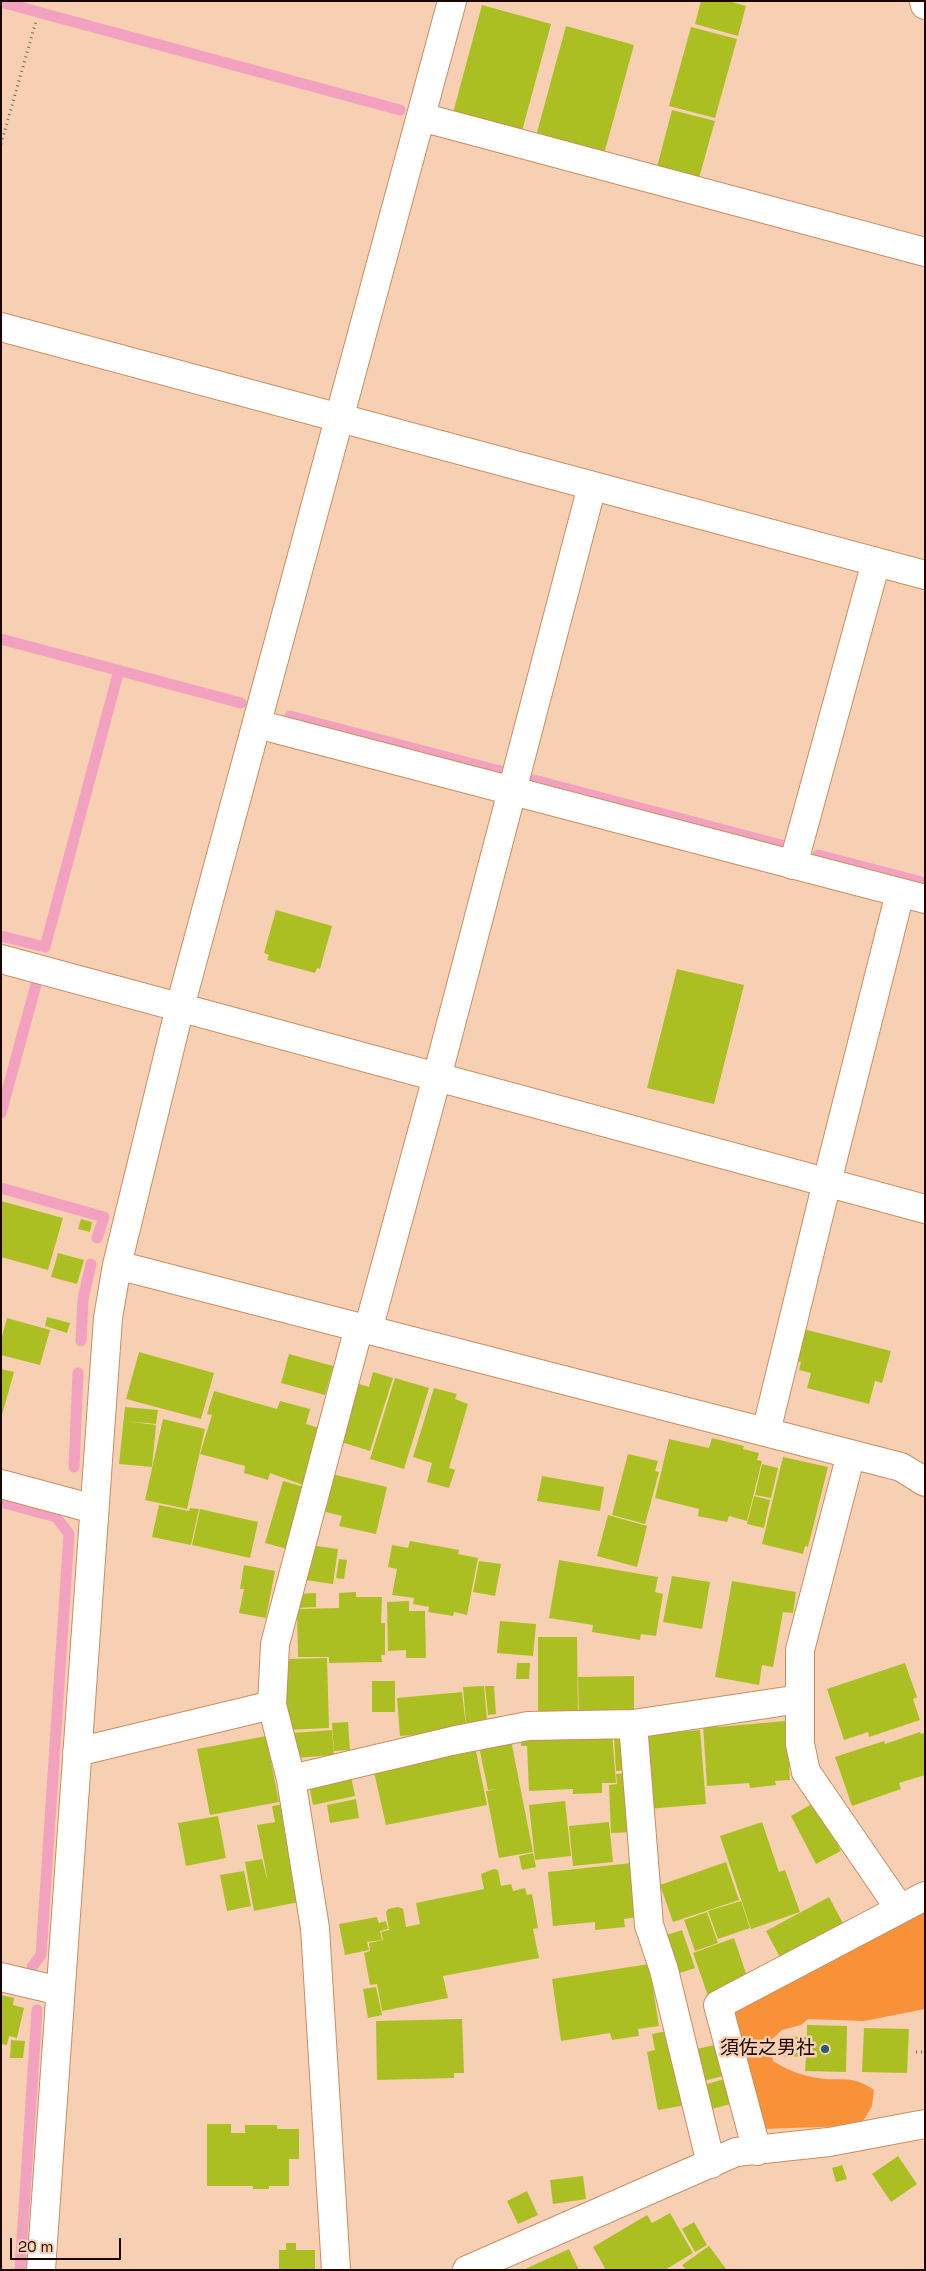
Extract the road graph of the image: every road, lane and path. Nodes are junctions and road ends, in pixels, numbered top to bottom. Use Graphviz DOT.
graph roads {
  1 [pos="452,1"];
  2 [pos="924,1"];
  3 [pos="925,5"];
  4 [pos="36,21"];
  5 [pos="421,116"];
  6 [pos="1,144"];
  7 [pos="925,252"];
  8 [pos="1,327"];
  9 [pos="340,418"];
  10 [pos="592,486"];
  11 [pos="876,562"];
  12 [pos="925,575"];
  13 [pos="257,724"];
  14 [pos="510,790"];
  15 [pos="793,865"];
  16 [pos="912,896"];
  17 [pos="1,959"];
  18 [pos="180,1007"];
  19 [pos="437,1077"];
  20 [pos="827,1182"];
  21 [pos="925,1209"];
  22 [pos="117,1265"];
  23 [pos="363,1328"];
  24 [pos="766,1432"];
  25 [pos="851,1454"];
  26 [pos="925,1482"];
  27 [pos="1,1484"];
  28 [pos="94,1509"];
  29 [pos="800,1699"];
  30 [pos="272,1705"];
  31 [pos="633,1724"];
  32 [pos="77,1752"];
  33 [pos="291,1779"];
  34 [pos="925,1896"];
  35 [pos="900,1909"];
  36 [pos="1,1977"];
  37 [pos="60,1991"];
  38 [pos="916,2052"];
  39 [pos="925,2052"];
  40 [pos="925,2124"];
  41 [pos="757,2150"];
  42 [pos="711,2164"];
  43 [pos="41,2270"];
  44 [pos="336,2270"];
  45 [pos="467,2270"];
  1 -- 5 [label="street"];
  2 -- 3 [label="street"];
  4 -- 6 [label="path"];
  5 -- 7 [label="street"];
  5 -- 9 [label="street"];
  8 -- 9 [label="street"];
  9 -- 10 [label="street"];
  9 -- 13 [label="street"];
  10 -- 11 [label="street"];
  10 -- 14 [label="street"];
  11 -- 12 [label="street"];
  11 -- 15 [label="street"];
  13 -- 14 [label="street"];
  13 -- 18 [label="street"];
  14 -- 15 [label="street"];
  14 -- 19 [label="street"];
  15 -- 16 [label="street"];
  16 -- 20 [label="street"];
  17 -- 18 [label="street"];
  18 -- 19 [label="street"];
  18 -- 22 [label="street"];
  19 -- 20 [label="street"];
  19 -- 23 [label="street"];
  20 -- 21 [label="street"];
  20 -- 24 [label="street"];
  22 -- 23 [label="street"];
  22 -- 28 [label="street"];
  23 -- 24 [label="street"];
  23 -- 30 [label="street"];
  24 -- 25 [label="street"];
  25 -- 26 [label="street"];
  25 -- 29 [label="street"];
  27 -- 28 [label="street"];
  28 -- 32 [label="street"];
  29 -- 31 [label="street"];
  29 -- 35 [label="street"];
  30 -- 32 [label="street"];
  30 -- 33 [label="street"];
  31 -- 33 [label="street"];
  31 -- 42 [label="street"];
  32 -- 37 [label="street"];
  33 -- 44 [label="street"];
  34 -- 35 [label="street"];
  35 -- 41 [label="street"];
  36 -- 37 [label="street"];
  37 -- 43 [label="street"];
  38 -- 39 [label="path"];
  40 -- 41 [label="street"];
  41 -- 42 [label="street"];
  42 -- 45 [label="street"];
}
